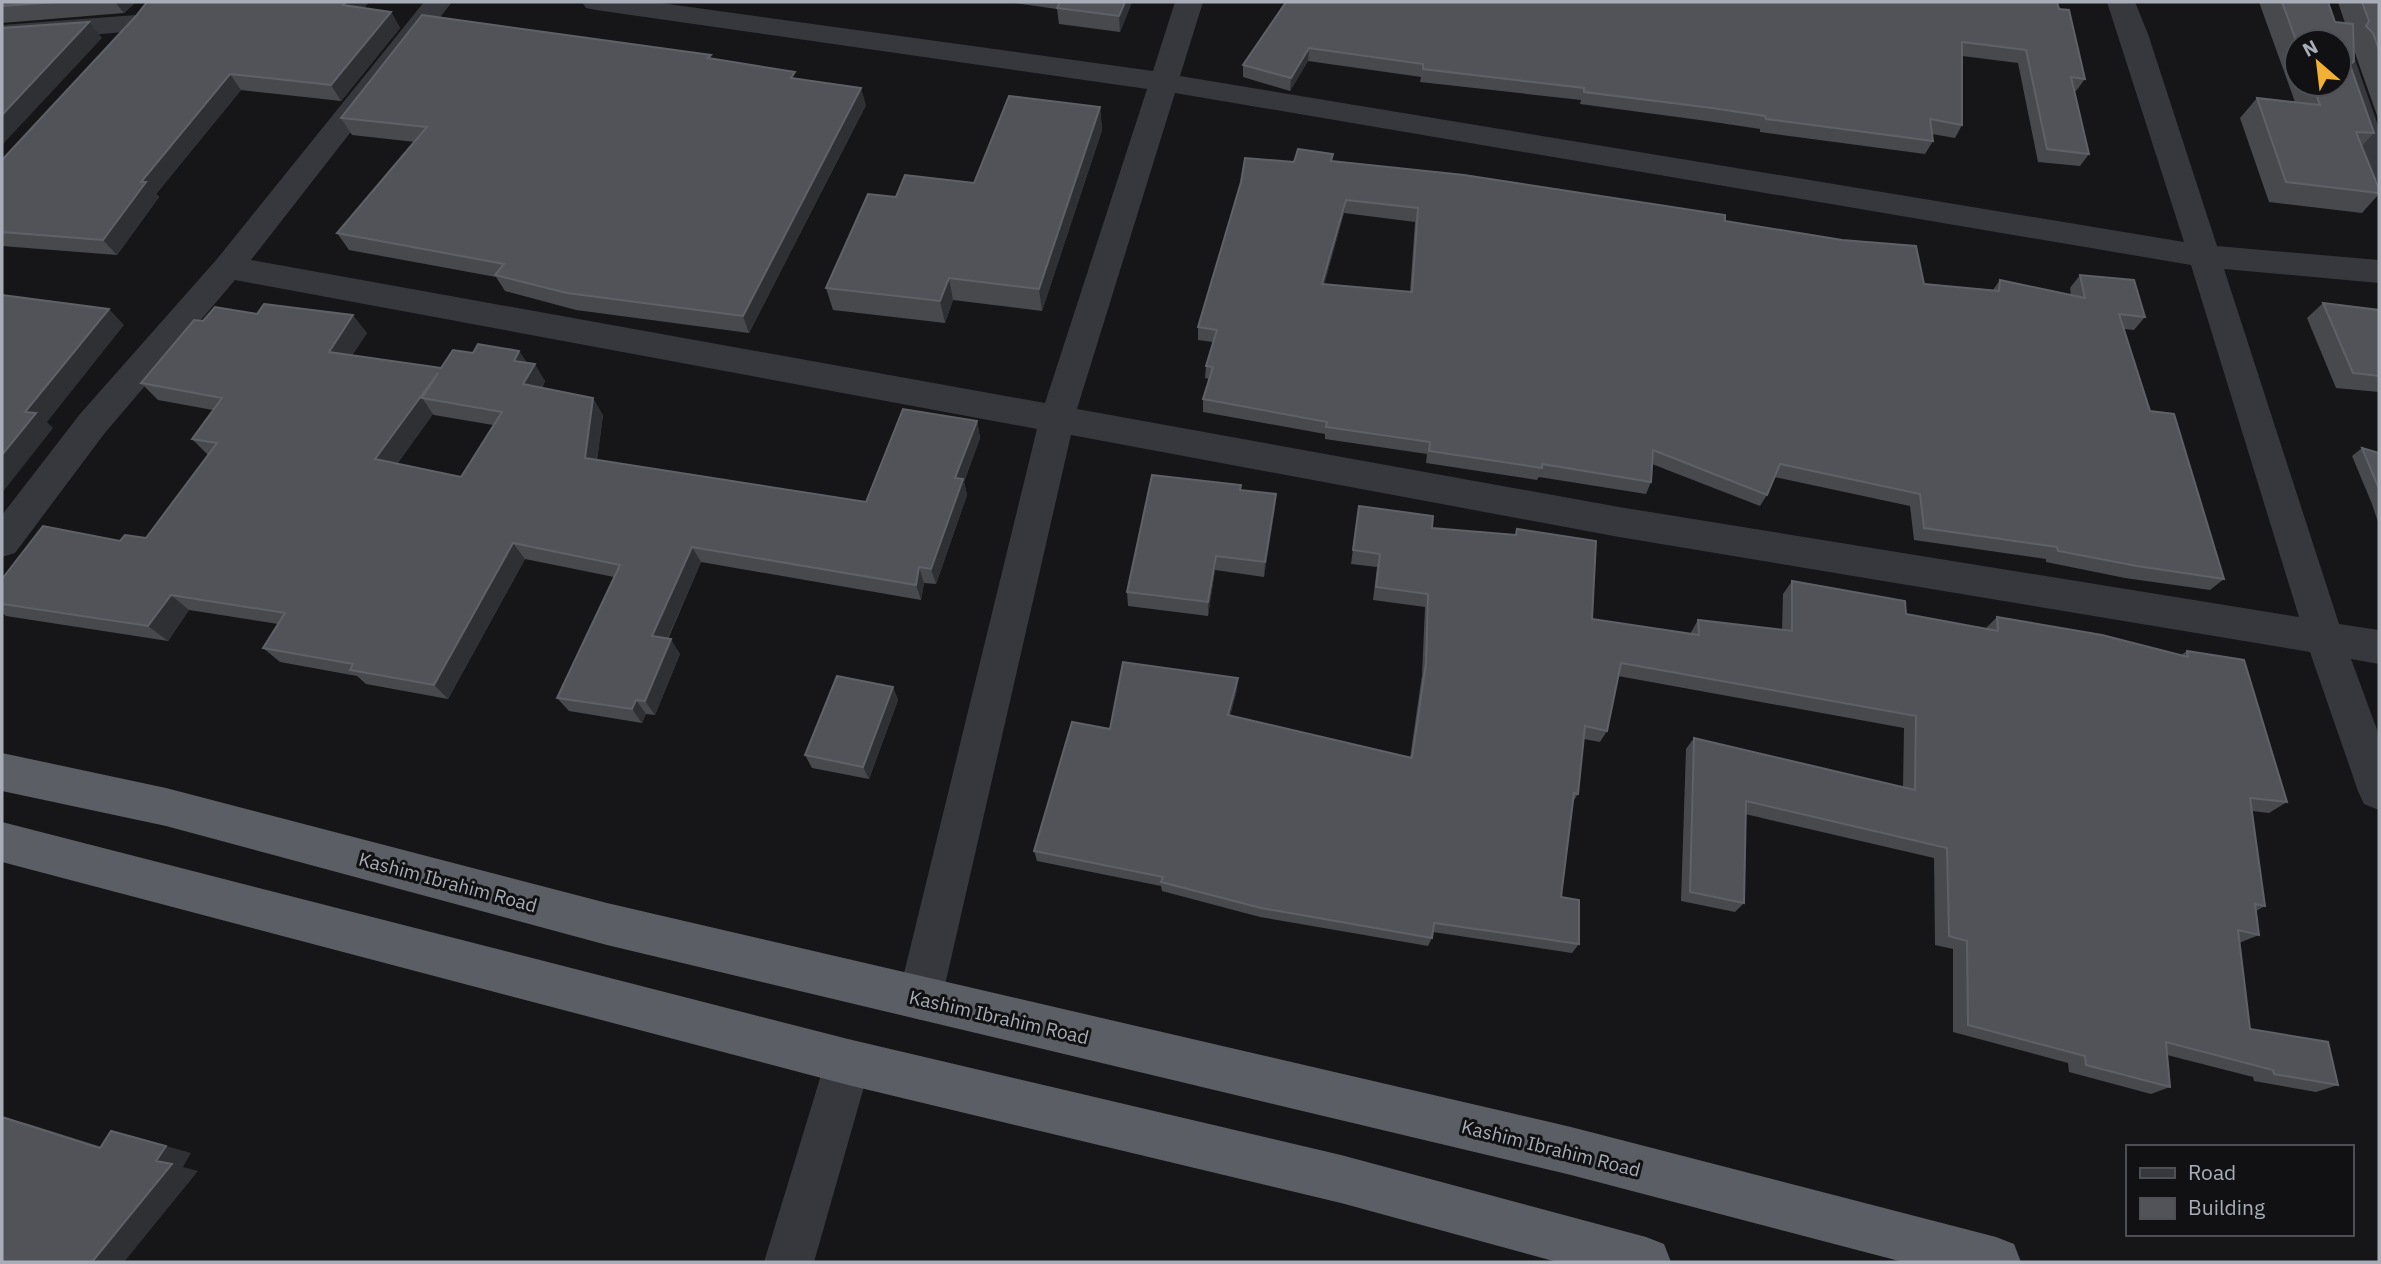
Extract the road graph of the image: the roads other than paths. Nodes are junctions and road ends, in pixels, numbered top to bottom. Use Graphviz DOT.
graph roads {
  1 [pos="438,2"];
  2 [pos="596,2"];
  3 [pos="1189,2"];
  4 [pos="2121,2"];
  5 [pos="145,13"];
  6 [pos="2,34"];
  7 [pos="109,53"];
  8 [pos="1163,82"];
  9 [pos="2353,95"];
  10 [pos="2379,171"];
  11 [pos="2202,256"];
  12 [pos="228,267"];
  13 [pos="2379,271"];
  14 [pos="1057,419"];
  15 [pos="2,542"];
  16 [pos="2324,637"];
  17 [pos="2379,647"];
  18 [pos="2,772"];
  19 [pos="2379,790"];
  20 [pos="2,842"];
  21 [pos="920,998"];
  22 [pos="848,1062"];
  23 [pos="789,1262"];
  24 [pos="1646,1262"];
  25 [pos="1996,1262"];
  1 -- 12 [label="street"];
  2 -- 8 [label="street"];
  3 -- 8 [label="street"];
  4 -- 11 [label="street"];
  5 -- 6 [label="street"];
  5 -- 7 [label="street"];
  8 -- 11 [label="street"];
  8 -- 14 [label="street"];
  9 -- 10 [label="street"];
  11 -- 13 [label="street"];
  11 -- 16 [label="street"];
  12 -- 14 [label="street"];
  12 -- 15 [label="street"];
  14 -- 16 [label="street"];
  14 -- 21 [label="street"];
  16 -- 17 [label="street"];
  16 -- 19 [label="street"];
  18 -- 21 [label="highway, Kashim Ibrahim Road"];
  20 -- 22 [label="highway"];
  21 -- 25 [label="highway, Kashim Ibrahim Road"];
  22 -- 23 [label="street"];
  22 -- 24 [label="highway"];
}
